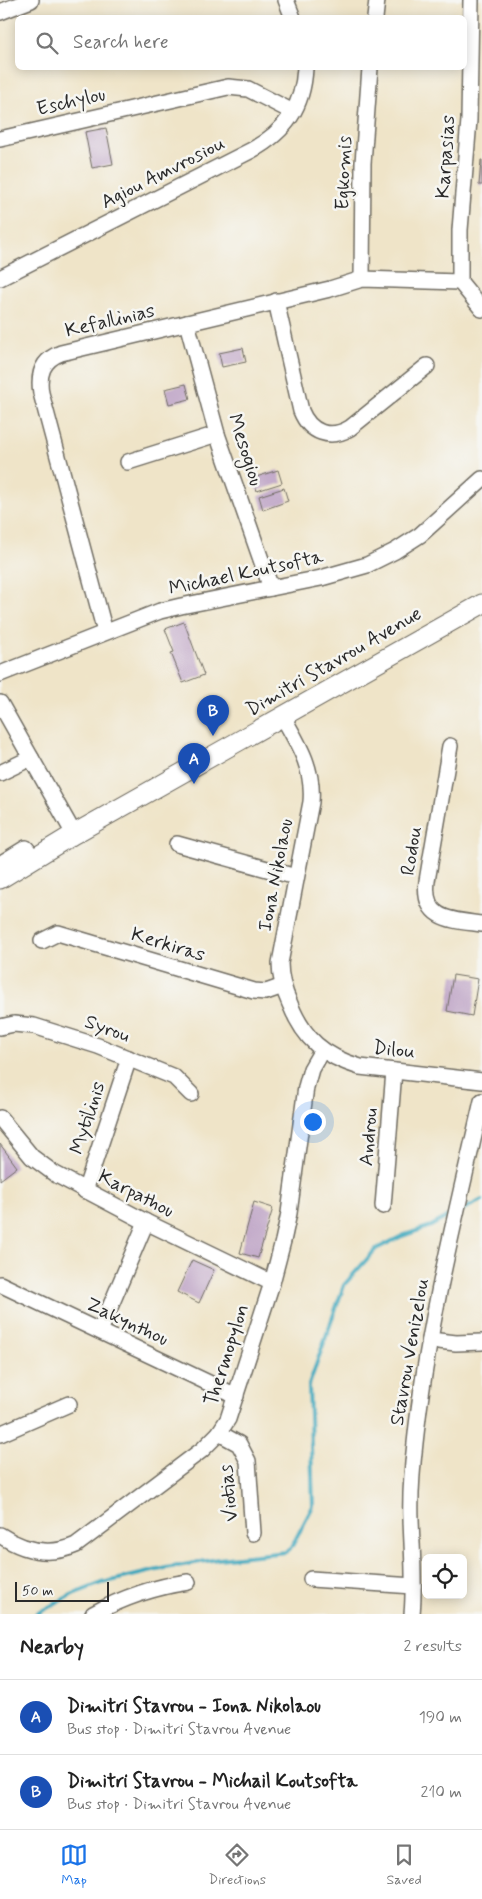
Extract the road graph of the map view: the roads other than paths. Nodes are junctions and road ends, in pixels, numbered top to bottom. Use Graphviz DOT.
graph roads {
  1 [pos="31,0"];
  2 [pos="286,0"];
  3 [pos="377,0"];
  4 [pos="471,0"];
  5 [pos="0,12"];
  6 [pos="292,15"];
  7 [pos="375,15"];
  8 [pos="305,70"];
  9 [pos="370,70"];
  10 [pos="293,112"];
  11 [pos="476,121"];
  12 [pos="0,139"];
  13 [pos="0,278"];
  14 [pos="362,279"];
  15 [pos="460,282"];
  16 [pos="276,301"];
  17 [pos="482,309"];
  18 [pos="187,323"];
  19 [pos="427,366"];
  20 [pos="217,434"];
  21 [pos="128,462"];
  22 [pos="482,479"];
  23 [pos="271,588"];
  24 [pos="482,604"];
  25 [pos="104,632"];
  26 [pos="0,674"];
  27 [pos="0,703"];
  28 [pos="284,717"];
  29 [pos="450,746"];
  30 [pos="31,758"];
  31 [pos="0,773"];
  32 [pos="74,834"];
  33 [pos="176,844"];
  34 [pos="34,858"];
  35 [pos="0,864"];
  36 [pos="296,877"];
  37 [pos="0,878"];
  38 [pos="482,924"];
  39 [pos="42,941"];
  40 [pos="283,986"];
  41 [pos="0,1027"];
  42 [pos="310,1039"];
  43 [pos="322,1050"];
  44 [pos="129,1058"];
  45 [pos="394,1071"];
  46 [pos="482,1081"];
  47 [pos="191,1094"];
  48 [pos="482,1101"];
  49 [pos="0,1118"];
  50 [pos="85,1191"];
  51 [pos="383,1206"];
  52 [pos="146,1222"];
  53 [pos="272,1283"];
  54 [pos="0,1284"];
  55 [pos="100,1331"];
  56 [pos="430,1340"];
  57 [pos="482,1342"];
  58 [pos="236,1396"];
  59 [pos="69,1404"];
  60 [pos="219,1433"];
  61 [pos="0,1434"];
  62 [pos="253,1533"];
  63 [pos="0,1535"];
  64 [pos="311,1579"];
  65 [pos="188,1582"];
  66 [pos="413,1586"];
  67 [pos="93,1614"];
  68 [pos="412,1614"];
  1 -- 5 [label="street"];
  2 -- 6 [label="street"];
  3 -- 7 [label="street"];
  4 -- 11 [label="street, Karpasias"];
  8 -- 10 [label="street, Agiou Amvrosiou"];
  9 -- 14 [label="street, Egkomis"];
  10 -- 12 [label="street, Eschylou"];
  10 -- 13 [label="street, Agiou Amvrosiou"];
  11 -- 15 [label="street, Karpasias"];
  14 -- 15 [label="street, Kefallinias"];
  14 -- 16 [label="street, Kefallinias"];
  15 -- 17 [label="street"];
  16 -- 18 [label="street, Kefallinias"];
  16 -- 19 [label="street"];
  18 -- 20 [label="street, Mesogiou"];
  18 -- 25 [label="street, Kefallinias"];
  20 -- 21 [label="street"];
  20 -- 23 [label="street, Mesogiou"];
  22 -- 23 [label="street, Michael Koutsofta"];
  23 -- 25 [label="street, Michael Koutsofta"];
  24 -- 28 [label="main road, Dimitri Stavrou Avenue"];
  25 -- 26 [label="street, Michael Koutsofta"];
  27 -- 30 [label="street"];
  28 -- 32 [label="main road, Dimitri Stavrou Avenue"];
  28 -- 36 [label="street, Iona Nikolaou"];
  29 -- 38 [label="street, Rodou"];
  30 -- 31 [label="street"];
  30 -- 32 [label="street"];
  32 -- 34 [label="main road, Dimitri Stavrou Avenue"];
  33 -- 36 [label="street"];
  34 -- 35 [label="street"];
  34 -- 37 [label="main road, Dimitri Stavrou Avenue"];
  36 -- 40 [label="street, Iona Nikolaou"];
  39 -- 40 [label="street, Kerkiras"];
  40 -- 42 [label="street, Iona Nikolaou"];
  41 -- 44 [label="street, Syrou"];
  42 -- 43 [label="street, Dilou"];
  43 -- 45 [label="street, Dilou"];
  43 -- 53 [label="street, Thermopylon"];
  44 -- 47 [label="street, Syrou"];
  44 -- 50 [label="street, Mytilinis"];
  45 -- 46 [label="street, Dilou"];
  45 -- 51 [label="street, Androu"];
  48 -- 56 [label="street, Stavrou Venizelou"];
  49 -- 50 [label="street, Karpathou"];
  50 -- 52 [label="street, Karpathou"];
  52 -- 53 [label="street, Karpathou"];
  52 -- 55 [label="street"];
  53 -- 58 [label="street, Thermopylon"];
  54 -- 55 [label="street, Zakynthou"];
  55 -- 58 [label="street, Zakynthou"];
  56 -- 57 [label="street"];
  56 -- 66 [label="street, Stavrou Venizelou"];
  58 -- 60 [label="street, Thermopylon"];
  59 -- 61 [label="street"];
  60 -- 62 [label="street, Viotias"];
  60 -- 63 [label="street, Thermopylon"];
  64 -- 66 [label="street"];
  65 -- 67 [label="street"];
  66 -- 68 [label="street, Stavrou Venizelou"];
}
